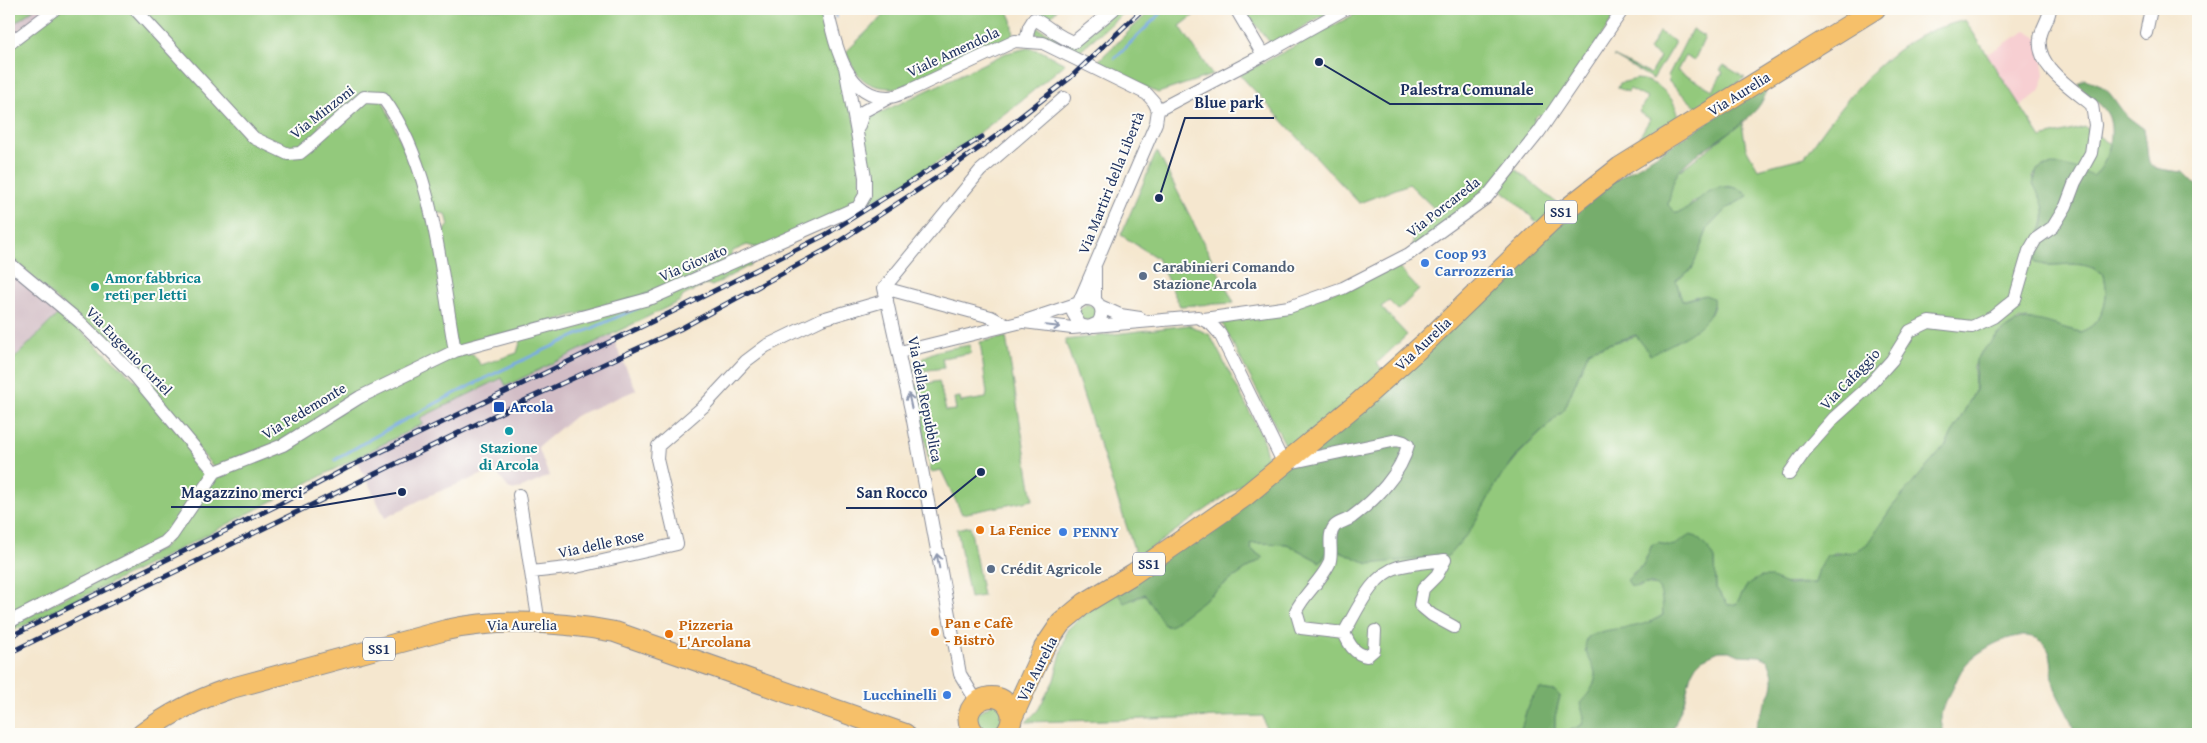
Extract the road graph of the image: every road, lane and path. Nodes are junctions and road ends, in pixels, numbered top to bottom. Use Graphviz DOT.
graph roads {
  1 [pos="55,9"];
  2 [pos="134,9"];
  3 [pos="827,9"];
  4 [pos="1114,9"];
  5 [pos="1236,9"];
  6 [pos="1345,9"];
  7 [pos="1623,9"];
  8 [pos="1875,9"];
  9 [pos="2050,9"];
  10 [pos="2151,9"];
  11 [pos="2146,33"];
  12 [pos="1026,40"];
  13 [pos="9,44"];
  14 [pos="1262,55"];
  15 [pos="845,67"];
  16 [pos="890,98"];
  17 [pos="1064,98"];
  18 [pos="1158,110"];
  19 [pos="858,128"];
  20 [pos="9,263"];
  21 [pos="1095,268"];
  22 [pos="886,294"];
  23 [pos="1078,303"];
  24 [pos="1098,303"];
  25 [pos="1204,319"];
  26 [pos="1155,321"];
  27 [pos="1022,322"];
  28 [pos="1006,325"];
  29 [pos="1089,326"];
  30 [pos="455,351"];
  31 [pos="900,352"];
  32 [pos="1284,464"];
  33 [pos="215,472"];
  34 [pos="1789,474"];
  35 [pos="519,495"];
  36 [pos="531,572"];
  37 [pos="9,622"];
  38 [pos="539,624"];
  39 [pos="1454,628"];
  40 [pos="1344,632"];
  41 [pos="1375,632"];
  42 [pos="958,664"];
  43 [pos="1030,676"];
  44 [pos="990,699"];
  45 [pos="1009,726"];
  46 [pos="970,733"];
  47 [pos="142,734"];
  48 [pos="904,734"];
  1 -- 13 [label="street"];
  2 -- 30 [label="street, Via Minzoni"];
  3 -- 15 [label="street"];
  4 -- 12 [label="street"];
  5 -- 14 [label="street"];
  6 -- 14 [label="street, Via Martiri della Libertà"];
  7 -- 25 [label="street, Via Porcareda"];
  8 -- 32 [label="main road, Via Aurelia / SS1"];
  9 -- 34 [label="street, Via Cafaggio"];
  10 -- 11 [label="street"];
  12 -- 16 [label="street, Viale Amendola"];
  12 -- 18 [label="street"];
  14 -- 18 [label="street, Via Martiri della Libertà"];
  15 -- 16 [label="street"];
  15 -- 19 [label="street, Via Giovato"];
  16 -- 19 [label="street"];
  17 -- 22 [label="street"];
  18 -- 21 [label="street, Via Martiri della Libertà"];
  19 -- 30 [label="street, Via Giovato"];
  20 -- 33 [label="street, Via Eugenio Curiel"];
  21 -- 23 [label="street, Via Martiri della Libertà"];
  21 -- 24 [label="street"];
  22 -- 28 [label="street"];
  22 -- 31 [label="street, Via della Repubblica"];
  22 -- 36 [label="street, Via delle Rose"];
  23 -- 24 [label="street"];
  23 -- 27 [label="street"];
  23 -- 29 [label="street"];
  24 -- 26 [label="street"];
  24 -- 29 [label="street"];
  25 -- 26 [label="street, Via Porcareda"];
  25 -- 32 [label="street"];
  26 -- 29 [label="street"];
  27 -- 28 [label="street"];
  27 -- 29 [label="street, one-way"];
  28 -- 31 [label="street"];
  30 -- 33 [label="street, Via Pedemonte"];
  42 -- 31 [label="street, Via della Repubblica, one-way"];
  32 -- 40 [label="street"];
  32 -- 43 [label="main road, Via Aurelia / SS1"];
  33 -- 37 [label="street"];
  35 -- 36 [label="street"];
  36 -- 38 [label="street"];
  38 -- 47 [label="main road, Via Aurelia / SS1"];
  38 -- 48 [label="main road, Via Aurelia / SS1"];
  39 -- 40 [label="street"];
  40 -- 41 [label="street"];
  42 -- 44 [label="street"];
  42 -- 44 [label="street, Via della Repubblica"];
  43 -- 44 [label="main road, SS1"];
  43 -- 45 [label="main road, Via Aurelia / SS1"];
  44 -- 45 [label="main road, SS1"];
  44 -- 46 [label="main road"];
}
